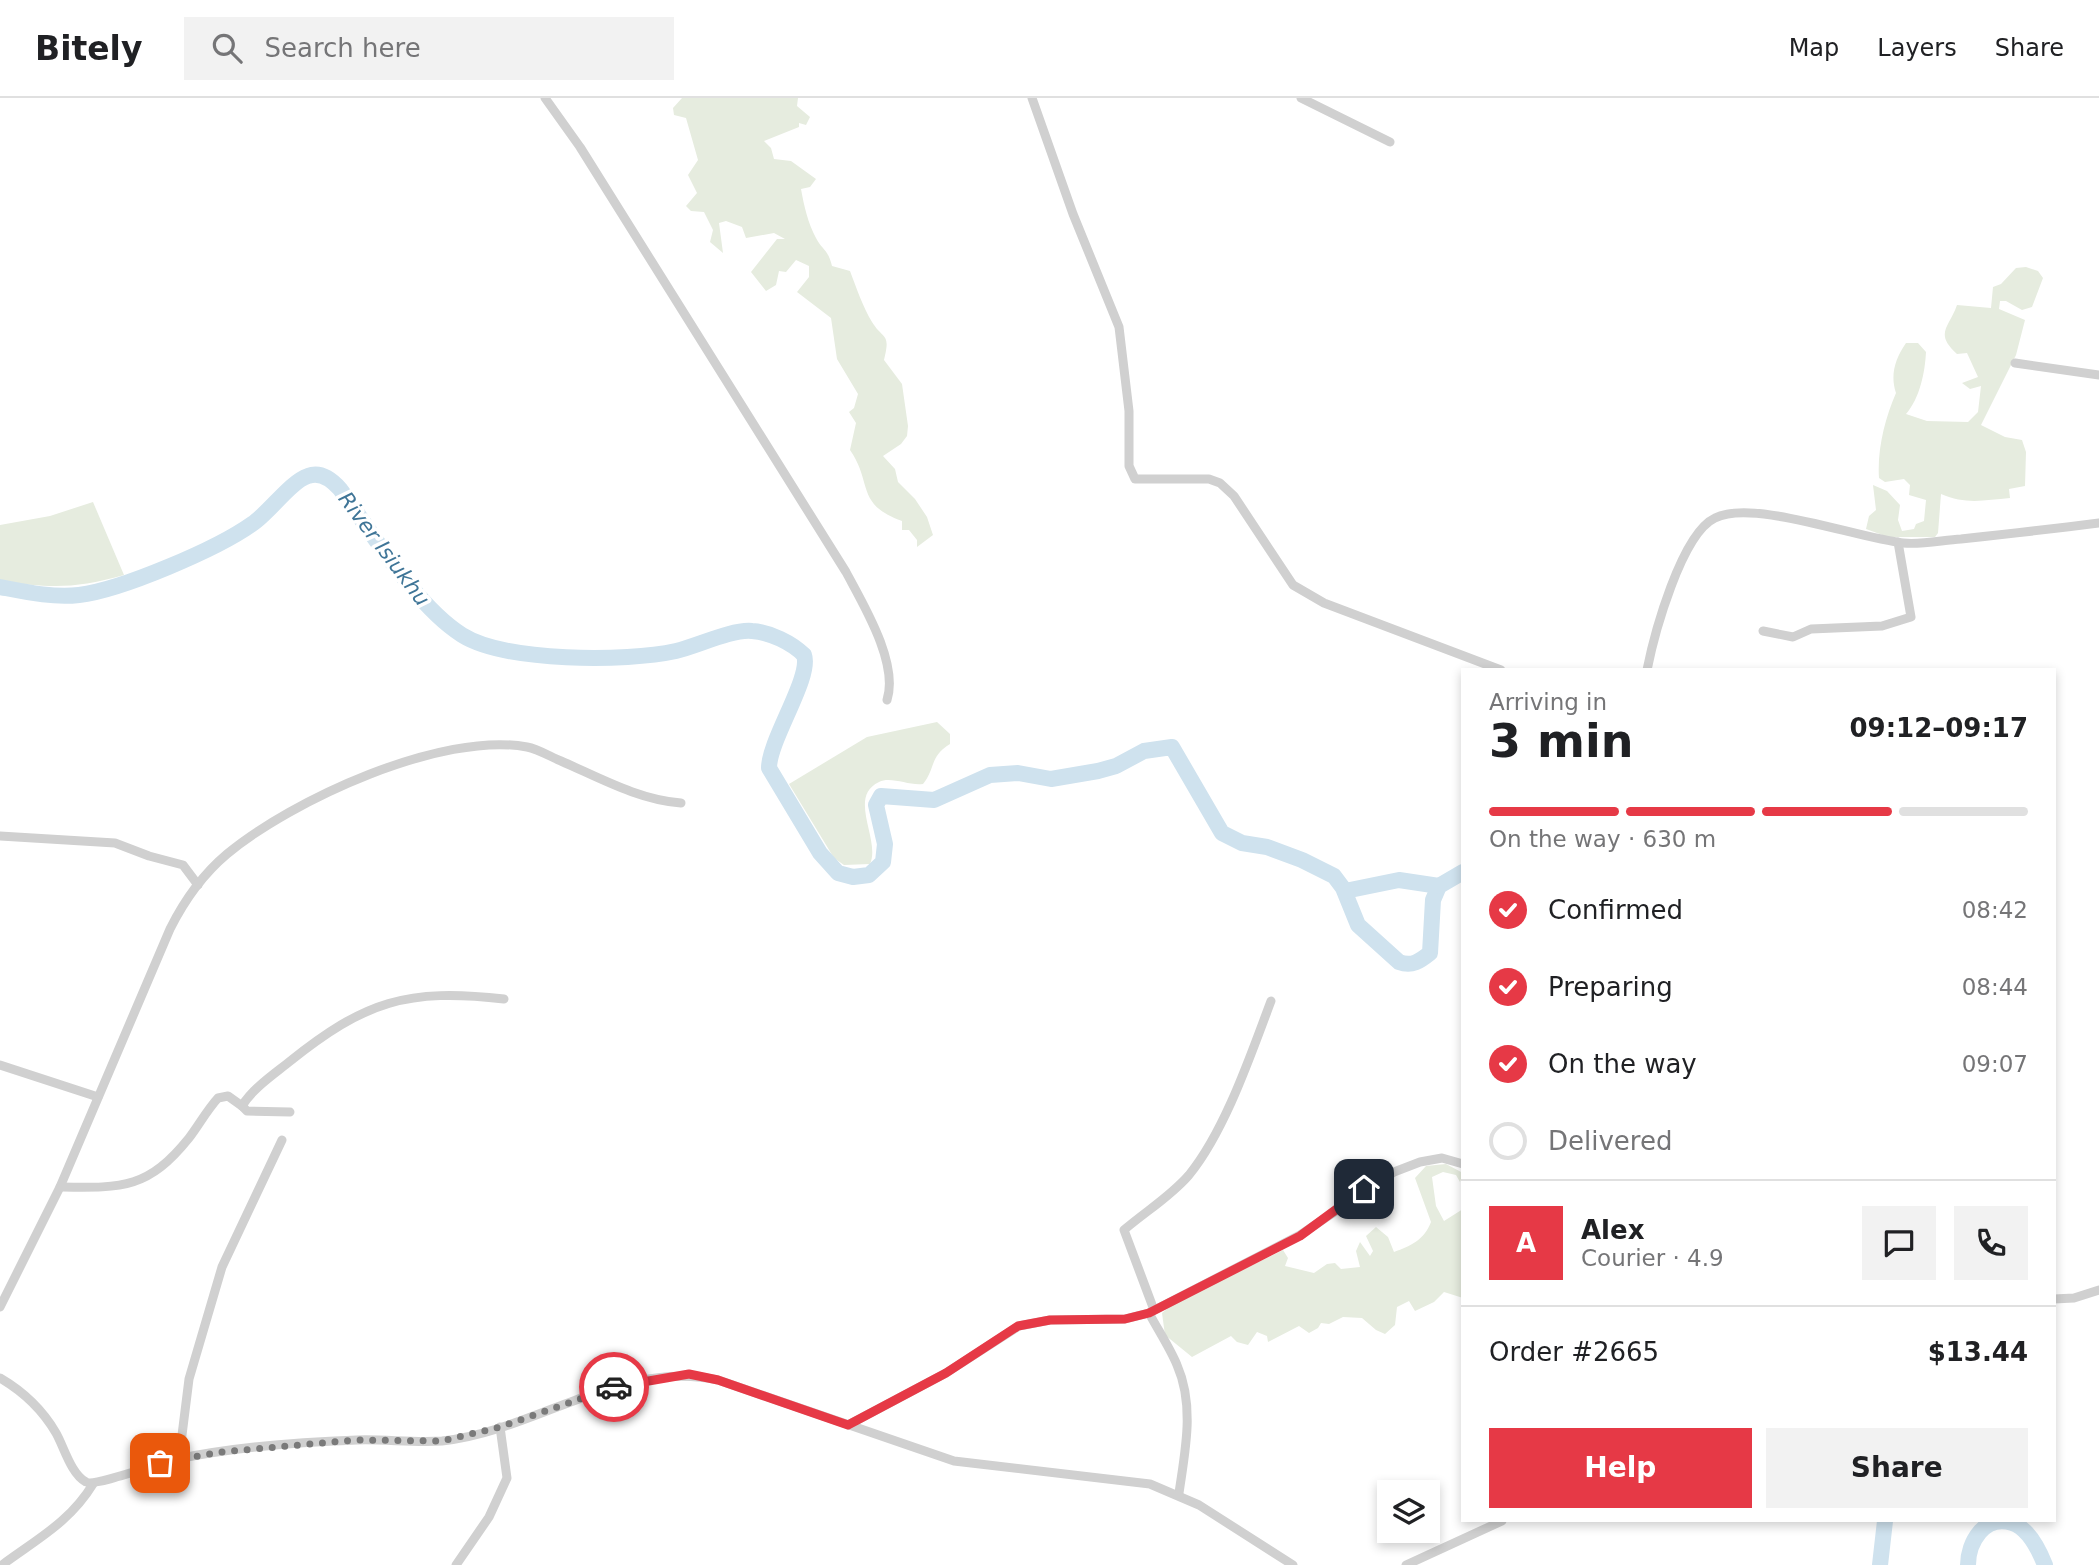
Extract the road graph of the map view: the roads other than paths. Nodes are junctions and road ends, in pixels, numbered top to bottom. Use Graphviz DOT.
graph roads {
  1 [pos="545,98"];
  2 [pos="1031,98"];
  3 [pos="1301,98"];
  4 [pos="1390,142"];
  5 [pos="2015,363"];
  6 [pos="2099,375"];
  7 [pos="2099,523"];
  8 [pos="1898,542"];
  9 [pos="1763,631"];
  10 [pos="1496,668"];
  11 [pos="1648,668"];
  12 [pos="887,700"];
  13 [pos="681,803"];
  14 [pos="0,836"];
  15 [pos="198,885"];
  16 [pos="504,999"];
  17 [pos="1271,1001"];
  18 [pos="0,1065"];
  19 [pos="98,1097"];
  20 [pos="242,1106"];
  21 [pos="290,1112"];
  22 [pos="282,1140"];
  23 [pos="1461,1163"];
  24 [pos="60,1187"];
  25 [pos="2099,1290"];
  26 [pos="2056,1299"];
  27 [pos="0,1307"];
  28 [pos="1151,1312"];
  29 [pos="0,1378"];
  30 [pos="848,1425"];
  31 [pos="500,1427"];
  32 [pos="179,1458"];
  33 [pos="93,1484"];
  34 [pos="1179,1493"];
  35 [pos="1500,1522"];
  36 [pos="2,1565"];
  37 [pos="456,1565"];
  38 [pos="1293,1565"];
  39 [pos="1406,1565"];
  1 -- 12 [label="street"];
  2 -- 10 [label="street"];
  3 -- 4 [label="street"];
  5 -- 6 [label="street"];
  7 -- 8 [label="street"];
  8 -- 9 [label="street"];
  8 -- 11 [label="street"];
  13 -- 15 [label="street"];
  14 -- 15 [label="street"];
  15 -- 19 [label="street"];
  16 -- 20 [label="street"];
  17 -- 28 [label="street"];
  18 -- 19 [label="street"];
  19 -- 24 [label="street"];
  20 -- 21 [label="street"];
  20 -- 24 [label="street"];
  22 -- 32 [label="street"];
  23 -- 28 [label="street"];
  24 -- 27 [label="street"];
  25 -- 26 [label="street"];
  28 -- 30 [label="street"];
  28 -- 34 [label="street"];
  29 -- 33 [label="street"];
  30 -- 31 [label="street"];
  30 -- 34 [label="street"];
  31 -- 32 [label="street"];
  31 -- 37 [label="street"];
  32 -- 33 [label="street"];
  33 -- 36 [label="street"];
  34 -- 38 [label="street"];
  35 -- 39 [label="street"];
}
